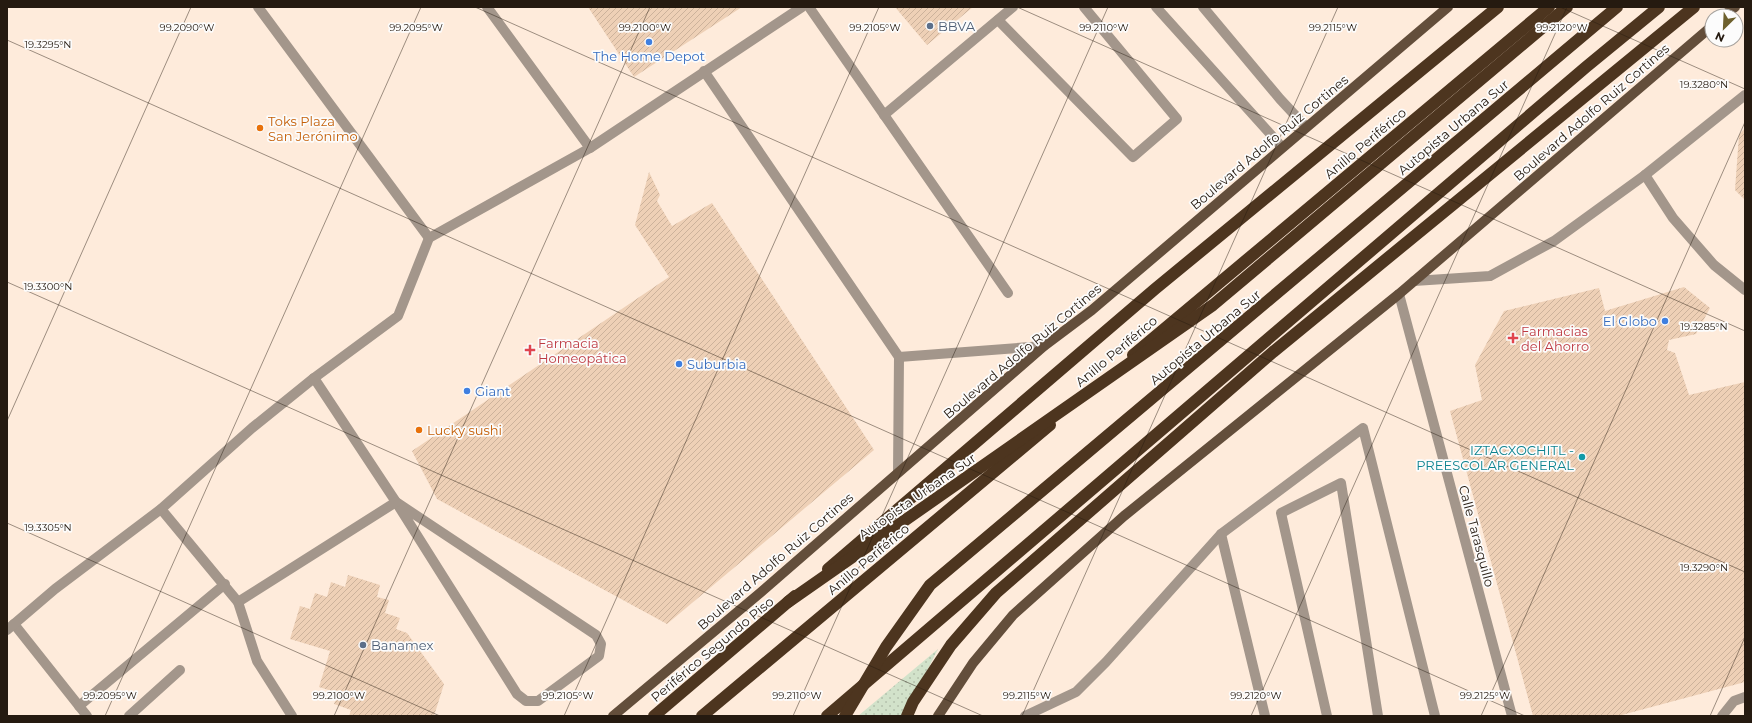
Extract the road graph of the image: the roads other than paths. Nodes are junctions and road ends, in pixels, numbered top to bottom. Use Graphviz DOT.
graph roads {
  1 [pos="258,7"];
  2 [pos="487,7"];
  3 [pos="802,7"];
  4 [pos="809,7"];
  5 [pos="1013,7"];
  6 [pos="1084,7"];
  7 [pos="1156,7"];
  8 [pos="1203,7"];
  9 [pos="1448,7"];
  10 [pos="1498,7"];
  11 [pos="1549,7"];
  12 [pos="1567,7"];
  13 [pos="1617,7"];
  14 [pos="1659,7"];
  15 [pos="1694,7"];
  16 [pos="998,20"];
  17 [pos="1704,33"];
  18 [pos="704,71"];
  19 [pos="1745,95"];
  20 [pos="884,115"];
  21 [pos="1306,127"];
  22 [pos="1282,147"];
  23 [pos="590,148"];
  24 [pos="1645,175"];
  25 [pos="429,238"];
  26 [pos="1414,281"];
  27 [pos="1745,290"];
  28 [pos="1008,293"];
  29 [pos="1399,294"];
  30 [pos="1044,346"];
  31 [pos="899,357"];
  32 [pos="314,378"];
  33 [pos="898,472"];
  34 [pos="396,502"];
  35 [pos="161,509"];
  36 [pos="1221,534"];
  37 [pos="225,584"];
  38 [pos="238,602"];
  39 [pos="788,602"];
  40 [pos="11,627"];
  41 [pos="180,670"];
  42 [pos="1745,697"];
  43 [pos="79,706"];
  44 [pos="86,716"];
  45 [pos="130,716"];
  46 [pos="292,716"];
  47 [pos="613,716"];
  48 [pos="654,716"];
  49 [pos="702,716"];
  50 [pos="826,716"];
  51 [pos="845,716"];
  52 [pos="907,716"];
  53 [pos="938,716"];
  54 [pos="1025,716"];
  55 [pos="1265,716"];
  56 [pos="1327,716"];
  57 [pos="1378,716"];
  58 [pos="1435,716"];
  59 [pos="1512,716"];
  60 [pos="1722,716"];
  1 -- 25 [label="street"];
  2 -- 23 [label="street"];
  3 -- 18 [label="street"];
  4 -- 20 [label="street"];
  5 -- 16 [label="street"];
  6 -- 16 [label="street"];
  7 -- 22 [label="street"];
  8 -- 21 [label="street"];
  9 -- 21 [label="main road, Boulevard Adolfo Ruiz Cortines"];
  10 -- 39 [label="highway, bridge"];
  11 -- 49 [label="highway, Anillo Periférico"];
  12 -- 39 [label="highway, Autopista Urbana Sur, bridge"];
  13 -- 51 [label="highway, Autopista Urbana Sur, bridge"];
  14 -- 50 [label="highway"];
  15 -- 52 [label="highway"];
  16 -- 20 [label="street"];
  17 -- 26 [label="main road, Boulevard Adolfo Ruiz Cortines"];
  18 -- 23 [label="street"];
  18 -- 31 [label="street"];
  19 -- 24 [label="street"];
  20 -- 28 [label="street"];
  21 -- 22 [label="main road, Boulevard Adolfo Ruiz Cortines"];
  22 -- 30 [label="main road, Boulevard Adolfo Ruiz Cortines"];
  23 -- 25 [label="street"];
  24 -- 26 [label="street"];
  24 -- 27 [label="street"];
  25 -- 32 [label="street"];
  26 -- 29 [label="main road, Boulevard Adolfo Ruiz Cortines"];
  29 -- 53 [label="main road, Boulevard Adolfo Ruiz Cortines"];
  29 -- 59 [label="street, Calle Tarasquillo"];
  30 -- 31 [label="street"];
  30 -- 33 [label="main road, Boulevard Adolfo Ruiz Cortines"];
  31 -- 33 [label="street"];
  32 -- 34 [label="street"];
  32 -- 35 [label="street"];
  33 -- 47 [label="main road, Boulevard Adolfo Ruiz Cortines"];
  34 -- 34 [label="street"];
  34 -- 38 [label="street"];
  35 -- 37 [label="street"];
  35 -- 40 [label="street"];
  36 -- 54 [label="street"];
  36 -- 55 [label="street"];
  36 -- 58 [label="street"];
  37 -- 38 [label="street"];
  37 -- 43 [label="street"];
  38 -- 46 [label="street"];
  39 -- 48 [label="highway, Periférico Segundo Piso"];
  40 -- 43 [label="street"];
  41 -- 45 [label="street"];
  42 -- 60 [label="street"];
  43 -- 44 [label="street"];
  56 -- 57 [label="street"];
}
